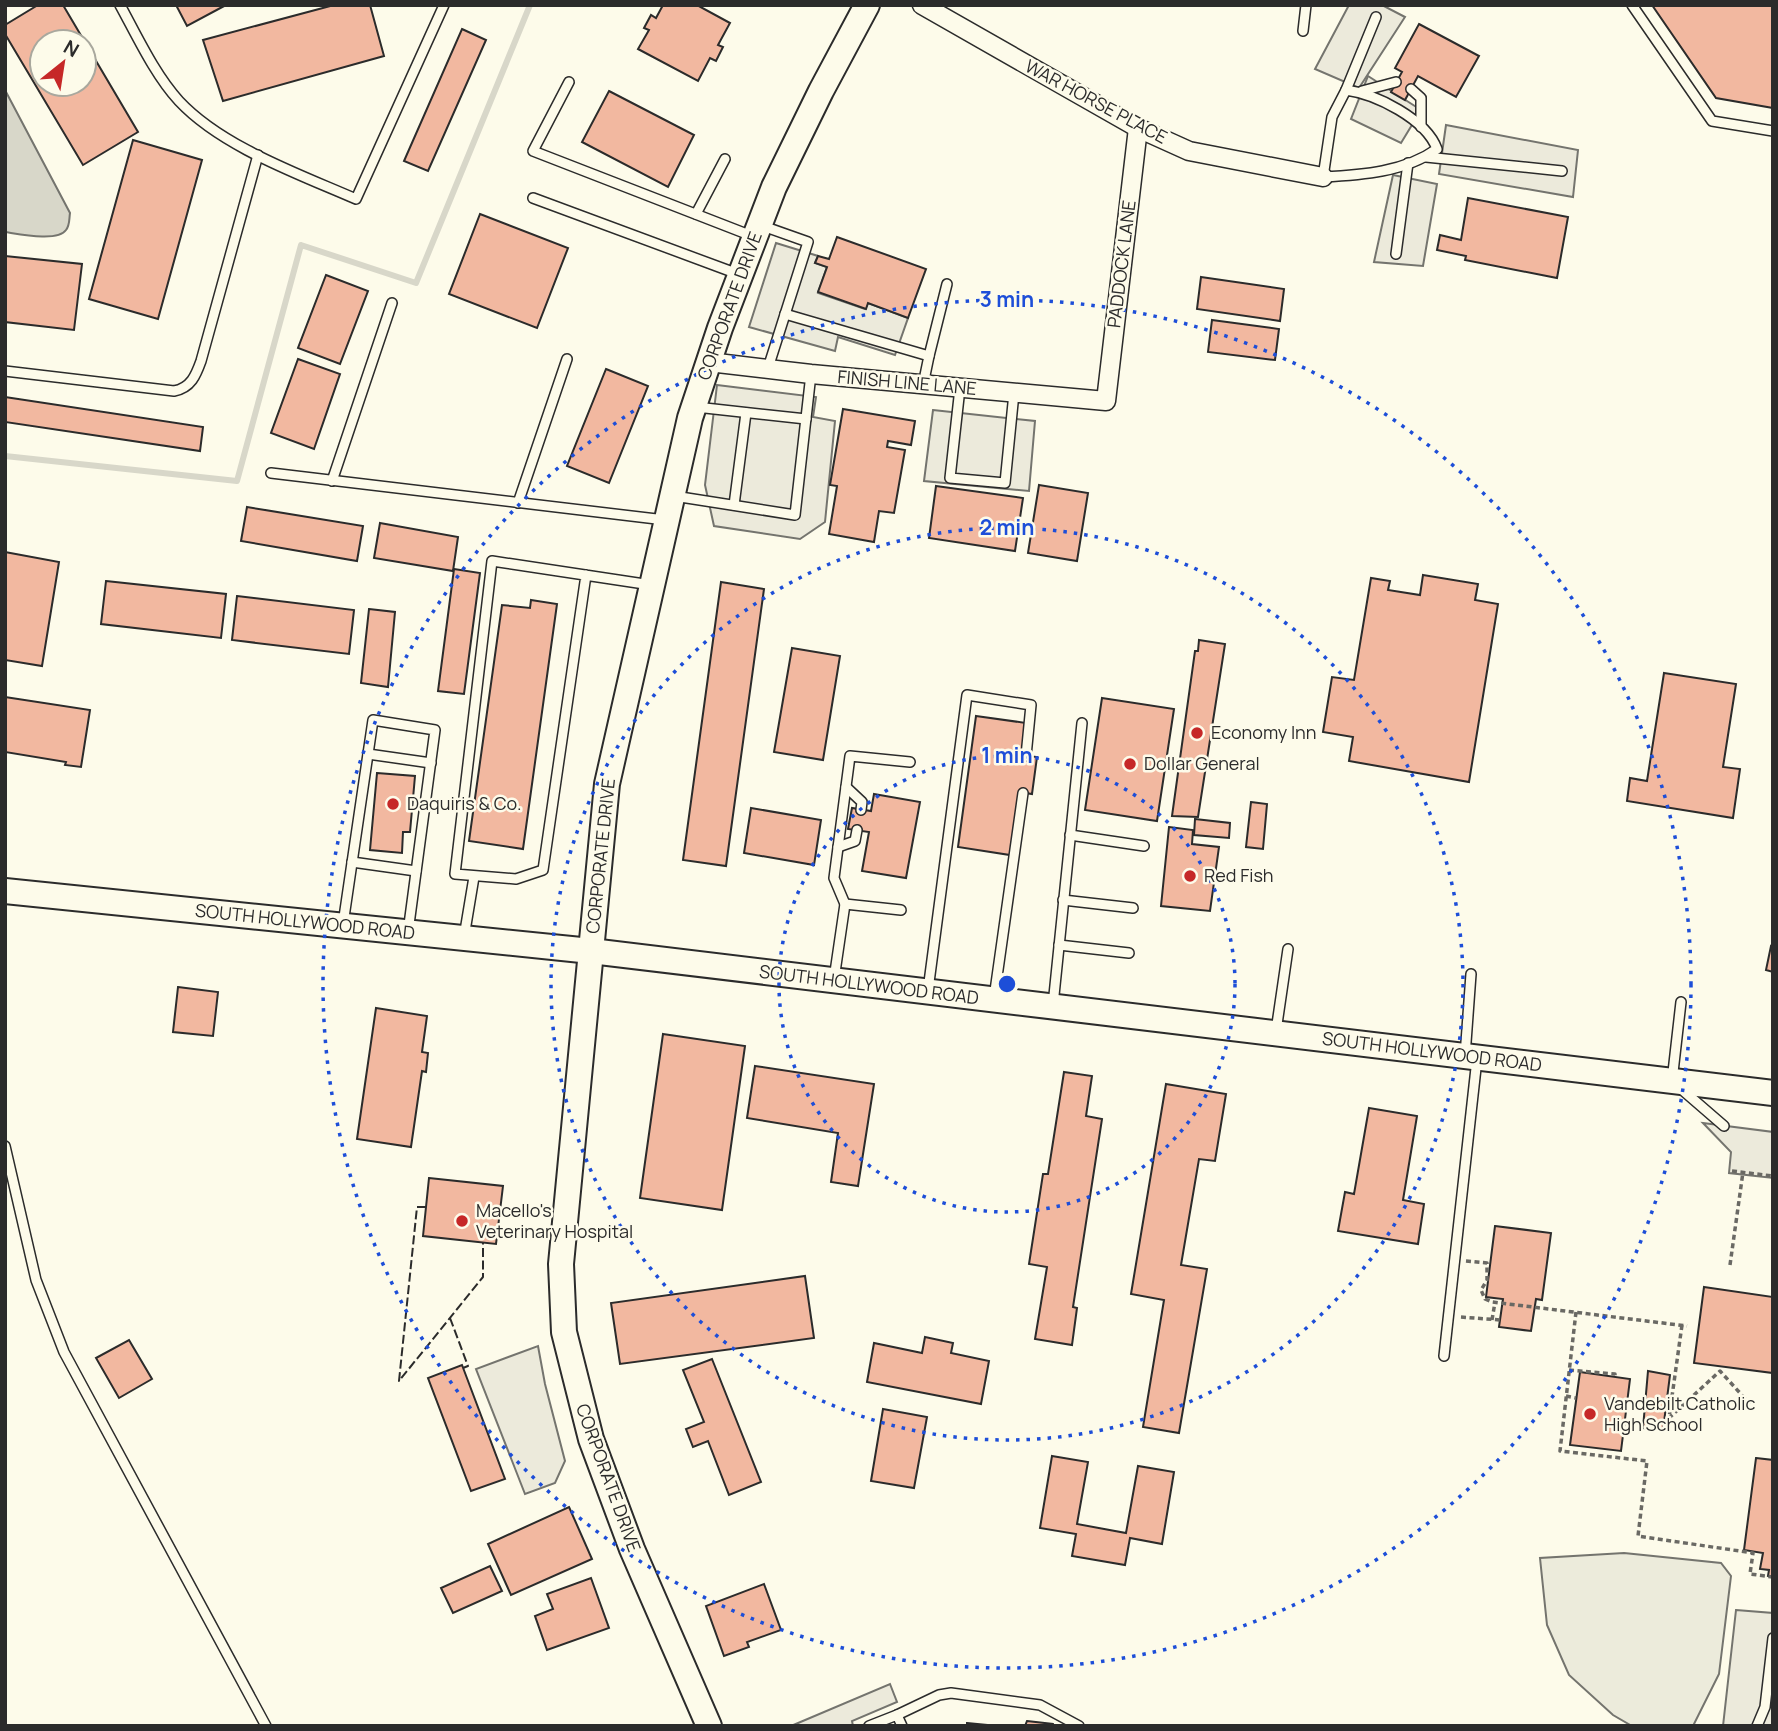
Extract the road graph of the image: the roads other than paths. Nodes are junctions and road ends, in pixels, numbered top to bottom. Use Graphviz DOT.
graph roads {
  1 [pos="120,5"];
  2 [pos="444,5"];
  3 [pos="867,5"];
  4 [pos="1306,5"];
  5 [pos="1632,5"];
  6 [pos="927,6"];
  7 [pos="1376,17"];
  8 [pos="1303,31"];
  9 [pos="569,82"];
  10 [pos="1396,82"];
  11 [pos="1411,89"];
  12 [pos="1346,90"];
  13 [pos="1361,92"];
  14 [pos="1421,127"];
  15 [pos="1138,128"];
  16 [pos="1773,131"];
  17 [pos="258,155"];
  18 [pos="1426,157"];
  19 [pos="725,159"];
  20 [pos="1408,163"];
  21 [pos="1562,171"];
  22 [pos="1323,177"];
  23 [pos="533,198"];
  24 [pos="696,214"];
  25 [pos="756,230"];
  26 [pos="1396,254"];
  27 [pos="740,275"];
  28 [pos="947,284"];
  29 [pos="392,303"];
  30 [pos="785,314"];
  31 [pos="929,356"];
  32 [pos="566,359"];
  33 [pos="709,362"];
  34 [pos="768,368"];
  35 [pos="5,371"];
  36 [pos="811,374"];
  37 [pos="923,385"];
  38 [pos="960,388"];
  39 [pos="1014,393"];
  40 [pos="1105,401"];
  41 [pos="694,407"];
  42 [pos="746,413"];
  43 [pos="806,419"];
  44 [pos="271,473"];
  45 [pos="332,481"];
  46 [pos="672,496"];
  47 [pos="518,503"];
  48 [pos="734,505"];
  49 [pos="666,520"];
  50 [pos="586,575"];
  51 [pos="653,585"];
  52 [pos="1082,723"];
  53 [pos="368,754"];
  54 [pos="1026,756"];
  55 [pos="910,762"];
  56 [pos="431,763"];
  57 [pos="846,787"];
  58 [pos="1023,793"];
  59 [pos="861,810"];
  60 [pos="858,830"];
  61 [pos="1070,835"];
  62 [pos="1144,846"];
  63 [pos="838,847"];
  64 [pos="352,863"];
  65 [pos="416,871"];
  66 [pos="474,877"];
  67 [pos="5,891"];
  68 [pos="1063,900"];
  69 [pos="845,904"];
  70 [pos="1133,908"];
  71 [pos="901,910"];
  72 [pos="343,926"];
  73 [pos="408,933"];
  74 [pos="464,938"];
  75 [pos="1059,945"];
  76 [pos="1288,949"];
  77 [pos="591,951"];
  78 [pos="1129,953"];
  79 [pos="1471,974"];
  80 [pos="834,981"];
  81 [pos="928,992"];
  82 [pos="994,999"];
  83 [pos="1681,1002"];
  84 [pos="1052,1007"];
  85 [pos="1275,1033"];
  86 [pos="1471,1057"];
  87 [pos="1672,1081"];
  88 [pos="1773,1093"];
  89 [pos="1724,1126"];
  90 [pos="5,1146"];
  91 [pos="1444,1356"];
  92 [pos="1773,1638"];
  93 [pos="1769,1708"];
  94 [pos="897,1715"];
  95 [pos="266,1726"];
  96 [pos="709,1726"];
  97 [pos="869,1726"];
  98 [pos="902,1726"];
  99 [pos="1079,1726"];
  100 [pos="1757,1726"];
  1 -- 17 [label="lane"];
  2 -- 17 [label="lane"];
  3 -- 25 [label="street, CORPORATE DRIVE"];
  4 -- 8 [label="lane"];
  5 -- 16 [label="lane"];
  6 -- 15 [label="street, WAR HORSE PLACE"];
  7 -- 12 [label="lane"];
  9 -- 24 [label="lane"];
  10 -- 13 [label="lane"];
  11 -- 14 [label="lane"];
  12 -- 13 [label="lane"];
  12 -- 22 [label="lane"];
  13 -- 14 [label="lane"];
  14 -- 18 [label="lane"];
  15 -- 22 [label="street, WAR HORSE PLACE"];
  15 -- 40 [label="street, PADDOCK LANE"];
  17 -- 35 [label="lane"];
  18 -- 20 [label="lane"];
  18 -- 21 [label="lane"];
  19 -- 24 [label="lane"];
  20 -- 22 [label="lane"];
  20 -- 26 [label="lane"];
  23 -- 27 [label="lane"];
  24 -- 25 [label="lane"];
  25 -- 27 [label="street, CORPORATE DRIVE"];
  25 -- 30 [label="lane"];
  27 -- 33 [label="street, CORPORATE DRIVE"];
  28 -- 31 [label="lane"];
  29 -- 45 [label="lane"];
  30 -- 31 [label="lane"];
  30 -- 34 [label="lane"];
  31 -- 37 [label="lane"];
  32 -- 47 [label="lane"];
  33 -- 34 [label="street, FINISH LINE LANE"];
  33 -- 41 [label="street, CORPORATE DRIVE"];
  34 -- 36 [label="street, FINISH LINE LANE"];
  36 -- 37 [label="street, FINISH LINE LANE"];
  36 -- 43 [label="lane"];
  37 -- 38 [label="street, FINISH LINE LANE"];
  38 -- 39 [label="street, FINISH LINE LANE"];
  38 -- 39 [label="lane"];
  39 -- 40 [label="street, FINISH LINE LANE"];
  41 -- 42 [label="lane"];
  41 -- 46 [label="street, CORPORATE DRIVE"];
  42 -- 43 [label="lane"];
  42 -- 48 [label="lane"];
  43 -- 48 [label="lane"];
  44 -- 45 [label="lane"];
  45 -- 47 [label="lane"];
  46 -- 48 [label="lane"];
  46 -- 49 [label="street, CORPORATE DRIVE"];
  47 -- 49 [label="lane"];
  49 -- 51 [label="street, CORPORATE DRIVE"];
  50 -- 51 [label="lane"];
  50 -- 66 [label="lane"];
  50 -- 66 [label="lane"];
  51 -- 77 [label="street, CORPORATE DRIVE"];
  52 -- 61 [label="lane"];
  53 -- 56 [label="lane"];
  53 -- 56 [label="lane"];
  53 -- 64 [label="lane"];
  54 -- 81 [label="lane"];
  55 -- 57 [label="lane"];
  56 -- 65 [label="lane"];
  57 -- 59 [label="lane"];
  57 -- 63 [label="lane"];
  58 -- 82 [label="lane"];
  60 -- 63 [label="lane"];
  61 -- 62 [label="lane"];
  61 -- 68 [label="lane"];
  63 -- 69 [label="lane"];
  64 -- 65 [label="lane"];
  64 -- 72 [label="lane"];
  65 -- 73 [label="lane"];
  66 -- 74 [label="lane"];
  67 -- 72 [label="street, SOUTH HOLLYWOOD ROAD"];
  68 -- 70 [label="lane"];
  68 -- 75 [label="lane"];
  69 -- 71 [label="lane"];
  69 -- 80 [label="lane"];
  72 -- 73 [label="street, SOUTH HOLLYWOOD ROAD"];
  73 -- 74 [label="street, SOUTH HOLLYWOOD ROAD"];
  74 -- 77 [label="street, SOUTH HOLLYWOOD ROAD"];
  75 -- 78 [label="lane"];
  75 -- 84 [label="lane"];
  76 -- 85 [label="lane"];
  77 -- 80 [label="street, SOUTH HOLLYWOOD ROAD"];
  77 -- 96 [label="street, CORPORATE DRIVE"];
  79 -- 86 [label="lane"];
  80 -- 81 [label="street, SOUTH HOLLYWOOD ROAD"];
  81 -- 82 [label="street, SOUTH HOLLYWOOD ROAD"];
  82 -- 84 [label="street, SOUTH HOLLYWOOD ROAD"];
  83 -- 87 [label="lane"];
  84 -- 85 [label="street, SOUTH HOLLYWOOD ROAD"];
  85 -- 86 [label="street, SOUTH HOLLYWOOD ROAD"];
  86 -- 87 [label="street, SOUTH HOLLYWOOD ROAD"];
  86 -- 91 [label="lane"];
  87 -- 88 [label="street, SOUTH HOLLYWOOD ROAD"];
  87 -- 89 [label="lane"];
  90 -- 95 [label="lane"];
  92 -- 93 [label="lane"];
  93 -- 100 [label="lane"];
  94 -- 97 [label="lane"];
  94 -- 98 [label="lane"];
  94 -- 99 [label="lane"];
}
